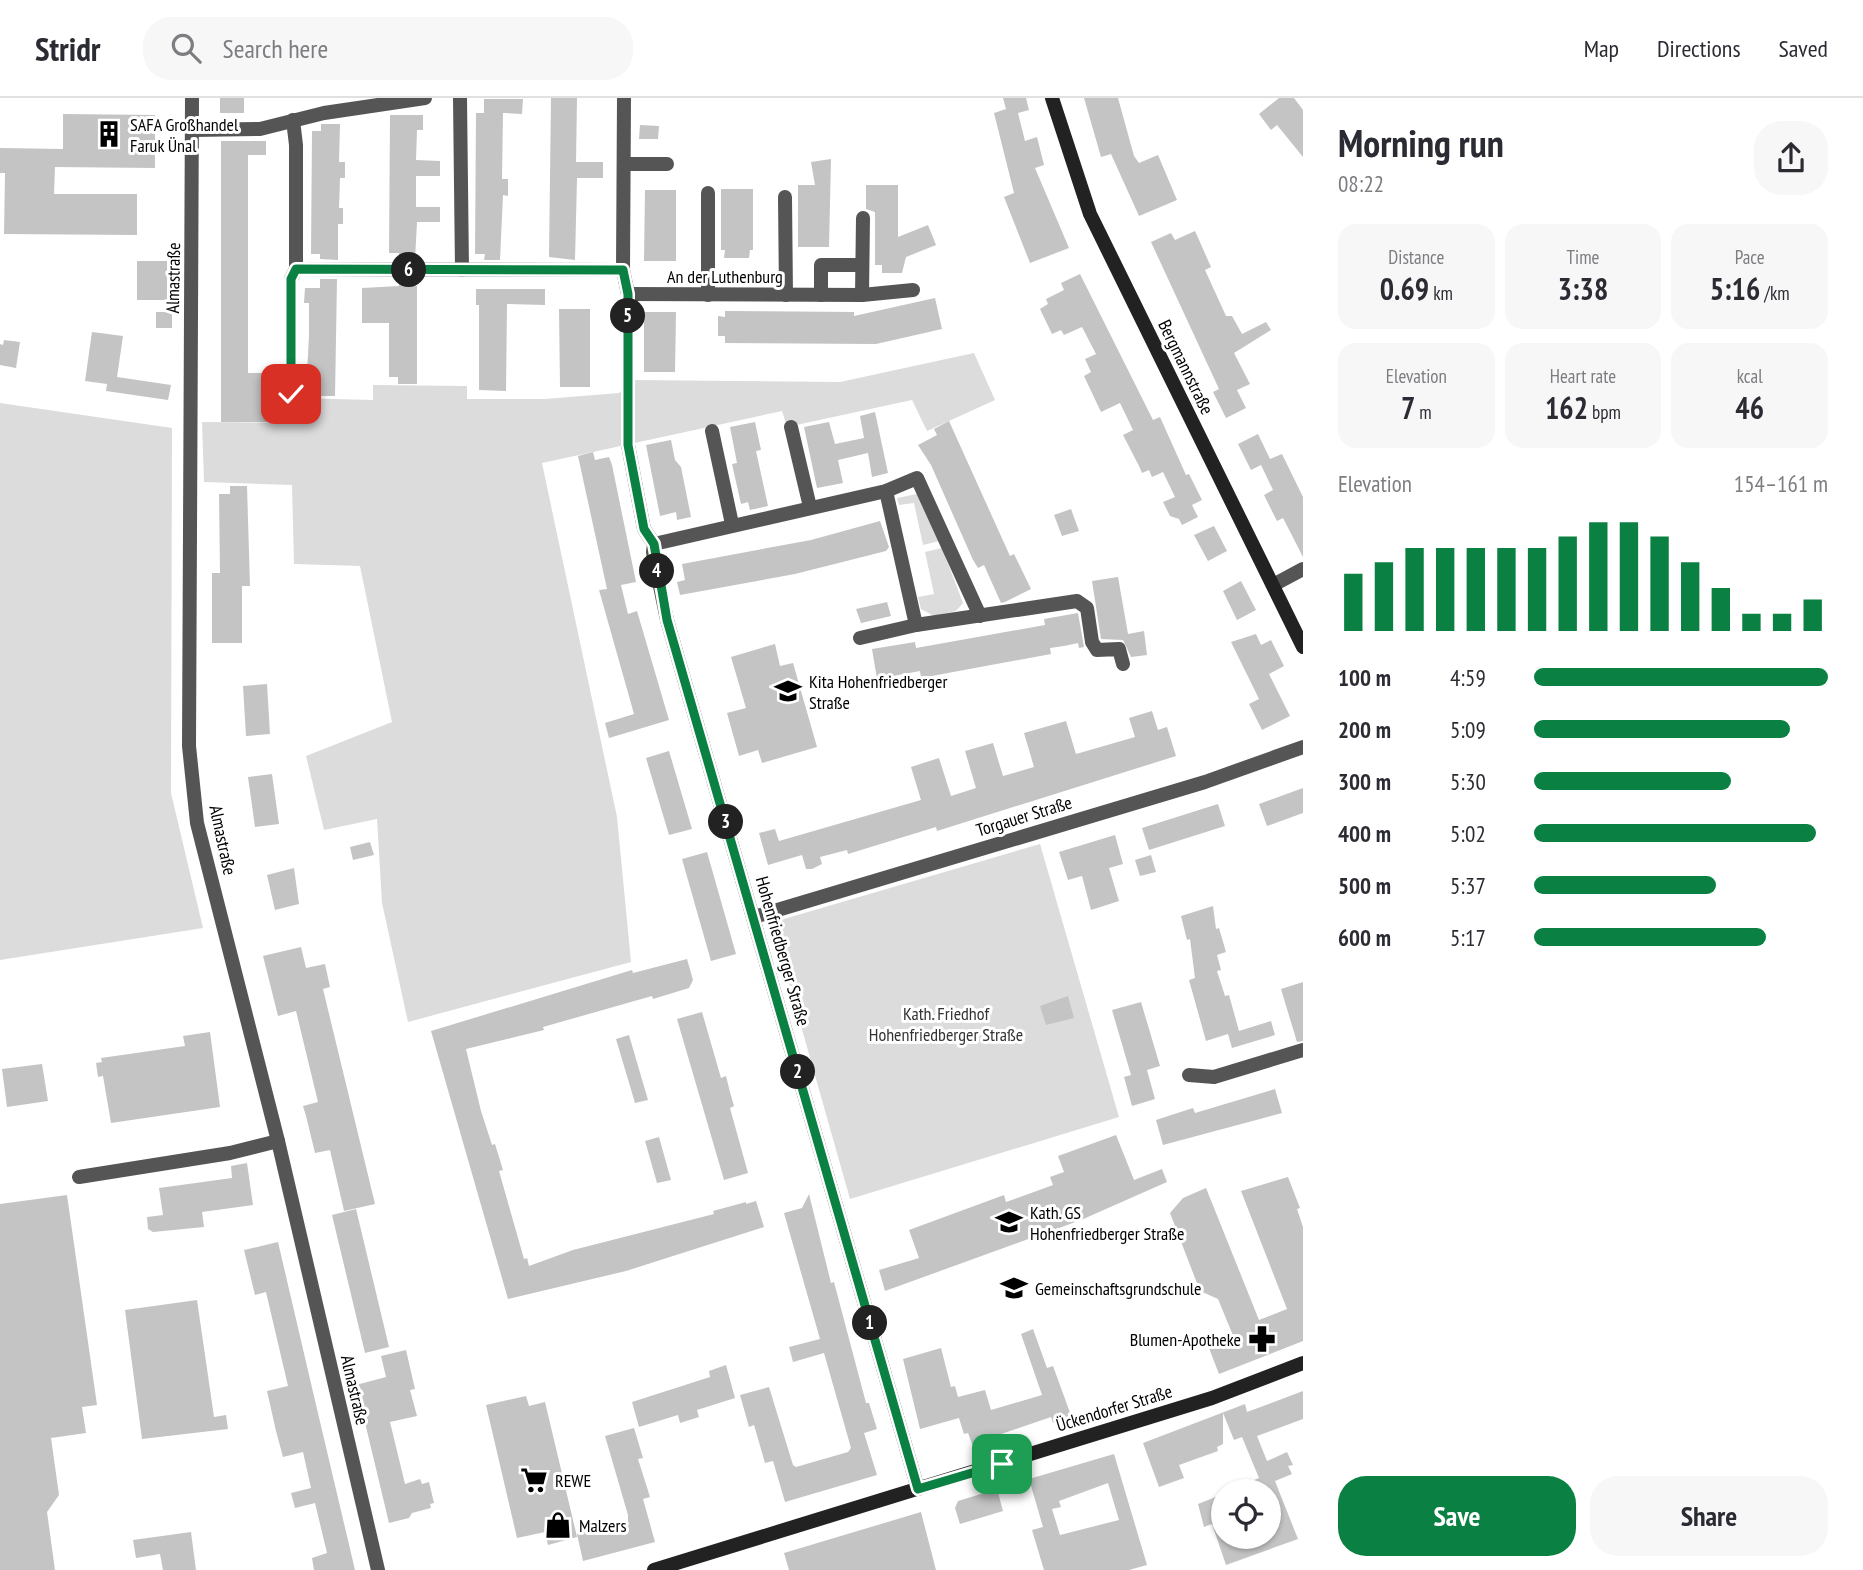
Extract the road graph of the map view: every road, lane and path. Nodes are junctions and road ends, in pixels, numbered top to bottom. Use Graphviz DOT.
graph roads {
  1 [pos="192,98"];
  2 [pos="423,98"];
  3 [pos="460,98"];
  4 [pos="624,98"];
  5 [pos="1052,98"];
  6 [pos="293,120"];
  7 [pos="192,130"];
  8 [pos="624,164"];
  9 [pos="667,164"];
  10 [pos="708,193"];
  11 [pos="785,197"];
  12 [pos="863,218"];
  13 [pos="862,265"];
  14 [pos="296,269"];
  15 [pos="462,270"];
  16 [pos="623,270"];
  17 [pos="913,290"];
  18 [pos="628,294"];
  19 [pos="708,295"];
  20 [pos="786,295"];
  21 [pos="821,295"];
  22 [pos="862,295"];
  23 [pos="291,394"];
  24 [pos="791,427"];
  25 [pos="712,430"];
  26 [pos="886,491"];
  27 [pos="810,508"];
  28 [pos="732,524"];
  29 [pos="654,544"];
  30 [pos="1303,569"];
  31 [pos="1273,584"];
  32 [pos="980,616"];
  33 [pos="916,625"];
  34 [pos="860,638"];
  35 [pos="1303,647"];
  36 [pos="1123,664"];
  37 [pos="1303,747"];
  38 [pos="754,916"];
  39 [pos="1303,1050"];
  40 [pos="1189,1075"];
  41 [pos="278,1141"];
  42 [pos="79,1177"];
  43 [pos="1303,1363"];
  44 [pos="918,1489"];
  45 [pos="378,1570"];
  46 [pos="654,1570"];
  1 -- 7 [label="street, Almastraße"];
  2 -- 6 [label="street"];
  3 -- 15 [label="street"];
  4 -- 8 [label="street"];
  5 -- 31 [label="main road, Bergmannstraße"];
  6 -- 7 [label="street"];
  6 -- 14 [label="street"];
  7 -- 41 [label="street, Almastraße"];
  8 -- 9 [label="street"];
  8 -- 16 [label="street"];
  10 -- 19 [label="street"];
  11 -- 20 [label="street"];
  12 -- 13 [label="street"];
  13 -- 21 [label="street"];
  13 -- 22 [label="street"];
  14 -- 15 [label="street"];
  14 -- 23 [label="street"];
  15 -- 16 [label="street"];
  16 -- 18 [label="street"];
  17 -- 22 [label="street, An der Luthenburg"];
  18 -- 19 [label="street, An der Luthenburg"];
  18 -- 29 [label="street, Hohenfriedberger Straße"];
  19 -- 20 [label="street, An der Luthenburg"];
  20 -- 21 [label="street, An der Luthenburg"];
  21 -- 22 [label="street, An der Luthenburg"];
  24 -- 27 [label="street"];
  25 -- 28 [label="street"];
  26 -- 27 [label="street"];
  26 -- 32 [label="street"];
  26 -- 33 [label="street"];
  27 -- 28 [label="street"];
  28 -- 29 [label="street"];
  29 -- 38 [label="street, Hohenfriedberger Straße"];
  30 -- 31 [label="street"];
  31 -- 35 [label="main road, Bergmannstraße"];
  32 -- 33 [label="street"];
  32 -- 36 [label="street"];
  33 -- 34 [label="street"];
  37 -- 38 [label="street, Torgauer Straße"];
  38 -- 44 [label="street, Hohenfriedberger Straße"];
  39 -- 40 [label="street"];
  41 -- 42 [label="street"];
  41 -- 45 [label="street, Almastraße"];
  43 -- 44 [label="main road, Ückendorfer Straße"];
  44 -- 46 [label="main road, Ückendorfer Straße"];
}
